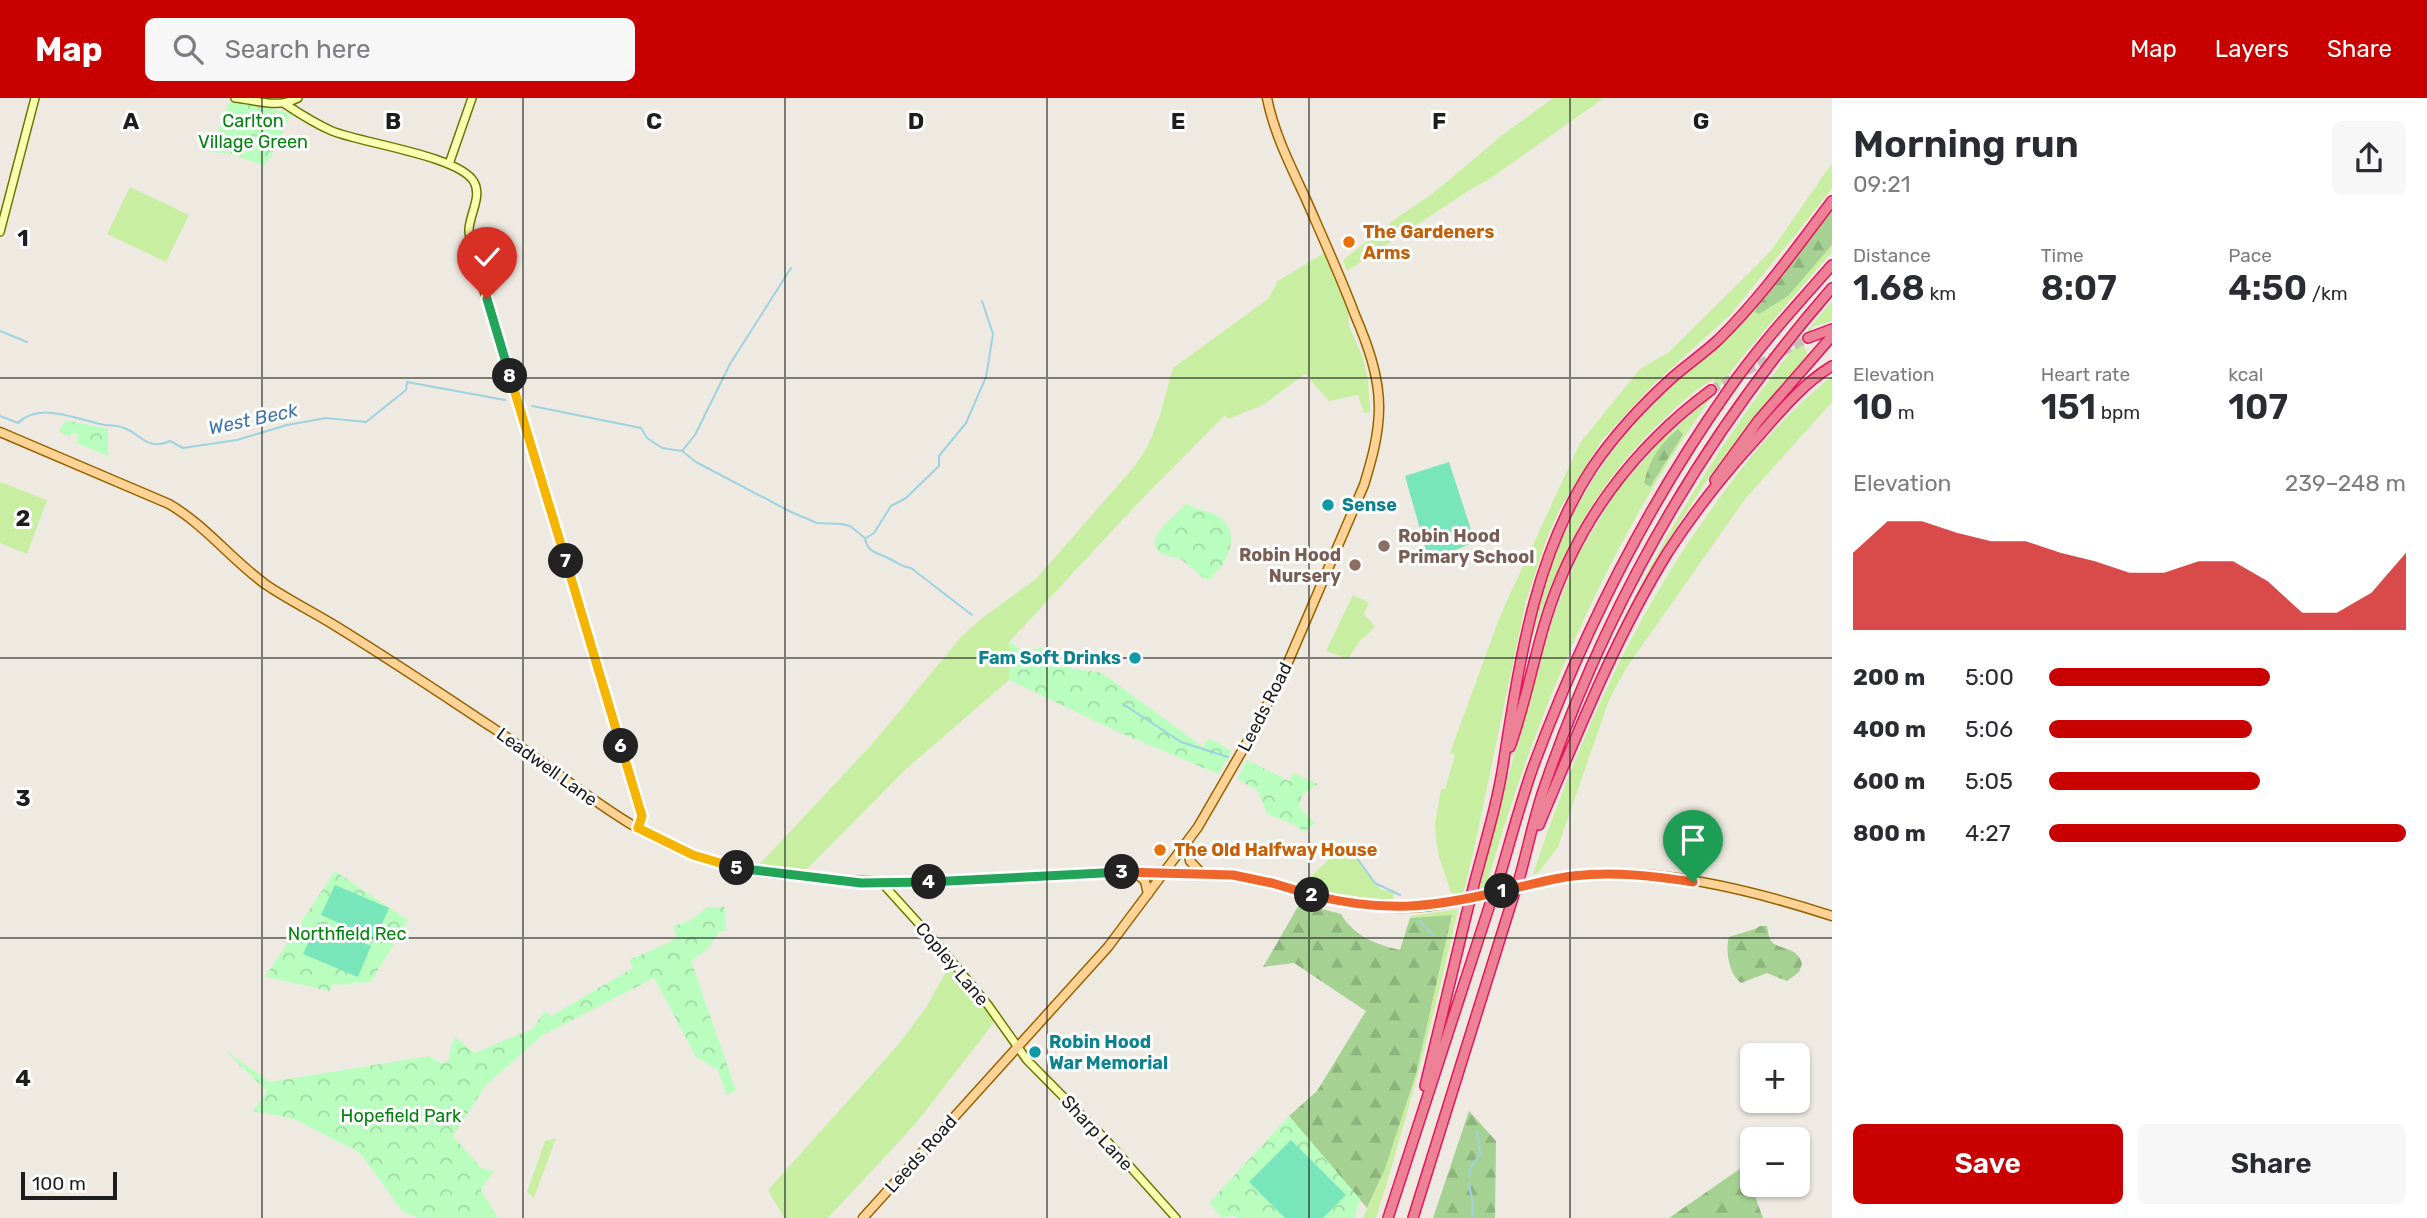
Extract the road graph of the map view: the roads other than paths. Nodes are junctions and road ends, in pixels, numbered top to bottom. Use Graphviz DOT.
graph roads {
  1 [pos="35,98"];
  2 [pos="235,98"];
  3 [pos="298,98"];
  4 [pos="472,98"];
  5 [pos="1267,98"];
  6 [pos="285,104"];
  7 [pos="449,164"];
  8 [pos="1832,201"];
  9 [pos="0,232"];
  10 [pos="1832,265"];
  11 [pos="1832,288"];
  12 [pos="1832,329"];
  13 [pos="1832,336"];
  14 [pos="1808,338"];
  15 [pos="1832,366"];
  16 [pos="1712,390"];
  17 [pos="0,432"];
  18 [pos="1702,502"];
  19 [pos="1504,761"];
  20 [pos="638,828"];
  21 [pos="1189,840"];
  22 [pos="1526,855"];
  23 [pos="1135,872"];
  24 [pos="1164,873"];
  25 [pos="1202,874"];
  26 [pos="882,883"];
  27 [pos="1148,894"];
  28 [pos="1832,916"];
  29 [pos="1018,1048"];
  30 [pos="1412,1142"];
  31 [pos="863,1218"];
  32 [pos="1176,1218"];
  33 [pos="1388,1218"];
  34 [pos="1413,1218"];
  1 -- 9 [label="street"];
  2 -- 6 [label="street"];
  3 -- 6 [label="street"];
  4 -- 7 [label="street"];
  5 -- 21 [label="main road, Leeds Road"];
  6 -- 7 [label="street"];
  7 -- 20 [label="street"];
  8 -- 19 [label="highway"];
  10 -- 30 [label="highway, bridge"];
  11 -- 22 [label="highway"];
  12 -- 14 [label="highway"];
  13 -- 18 [label="highway"];
  15 -- 18 [label="highway"];
  16 -- 19 [label="highway"];
  17 -- 20 [label="main road, Leadwell Lane"];
  18 -- 22 [label="highway"];
  19 -- 30 [label="highway, bridge"];
  20 -- 26 [label="main road, Leadwell Lane"];
  21 -- 24 [label="main road, Leeds Road"];
  21 -- 25 [label="main road"];
  22 -- 34 [label="highway, bridge"];
  23 -- 24 [label="main road, Leadwell Lane"];
  23 -- 26 [label="main road, Leadwell Lane"];
  23 -- 27 [label="main road"];
  24 -- 25 [label="main road, Leadwell Lane"];
  24 -- 27 [label="main road, Leeds Road"];
  25 -- 28 [label="main road, Leadwell Lane"];
  26 -- 29 [label="street, Copley Lane"];
  27 -- 29 [label="main road, Leeds Road"];
  29 -- 31 [label="main road, Leeds Road"];
  29 -- 32 [label="street, Sharp Lane"];
  30 -- 33 [label="highway"];
}
